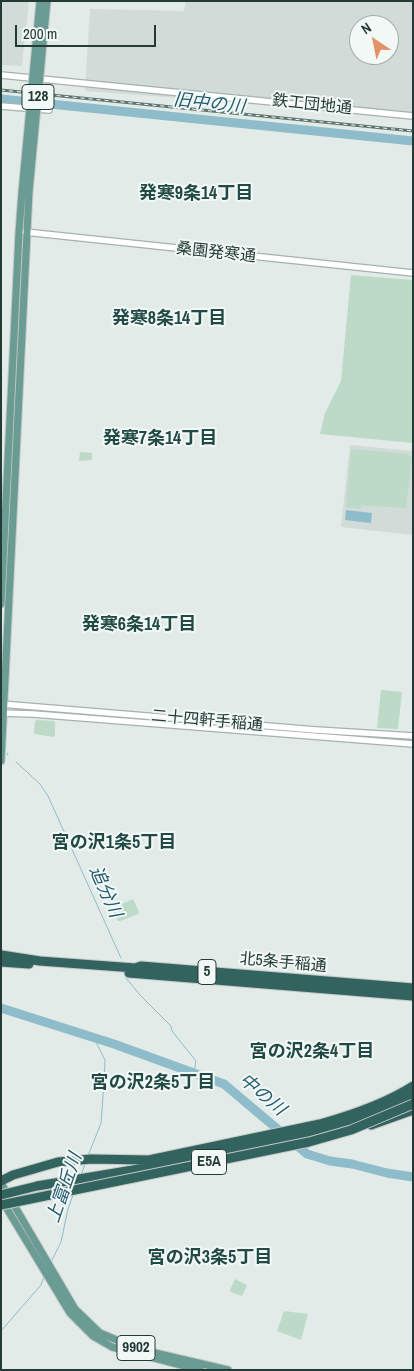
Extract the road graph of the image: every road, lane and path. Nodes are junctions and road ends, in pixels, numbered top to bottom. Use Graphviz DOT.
graph roads {
  1 [pos="40,1"];
  2 [pos="47,1"];
  3 [pos="1,75"];
  4 [pos="1,106"];
  5 [pos="49,110"];
  6 [pos="413,116"];
  7 [pos="26,192"];
  8 [pos="23,232"];
  9 [pos="413,273"];
  10 [pos="1,604"];
  11 [pos="3,705"];
  12 [pos="3,713"];
  13 [pos="413,736"];
  14 [pos="413,744"];
  15 [pos="1,761"];
  16 [pos="1,955"];
  17 [pos="1,962"];
  18 [pos="413,988"];
  19 [pos="413,996"];
  20 [pos="413,1086"];
  21 [pos="413,1095"];
  22 [pos="413,1104"];
  23 [pos="413,1110"];
  24 [pos="352,1130"];
  25 [pos="1,1182"];
  26 [pos="1,1197"];
  27 [pos="1,1205"];
  28 [pos="200,1370"];
  29 [pos="228,1370"];
  1 -- 7 [label="main road, 128, bridge"];
  2 -- 7 [label="main road, 128, bridge"];
  3 -- 6 [label="street, 鉄工団地通"];
  4 -- 5 [label="street"];
  7 -- 8 [label="main road, 128"];
  8 -- 9 [label="street, 桑園発寒通"];
  8 -- 10 [label="main road, 128"];
  8 -- 11 [label="main road, 128"];
  11 -- 12 [label="main road, 128"];
  11 -- 13 [label="street, 二十四軒手稲通"];
  12 -- 14 [label="street, 二十四軒手稲通"];
  12 -- 15 [label="main road, 128"];
  16 -- 18 [label="highway, 北5条手稲通 / 5"];
  17 -- 19 [label="highway, 北5条手稲通 / 5"];
  20 -- 25 [label="highway"];
  21 -- 26 [label="highway, E5A, bridge"];
  22 -- 24 [label="highway, E5A, bridge"];
  23 -- 24 [label="highway, bridge"];
  24 -- 27 [label="highway, E5A, bridge"];
  25 -- 29 [label="main road, 9902"];
  26 -- 28 [label="main road, 9902"];
}
